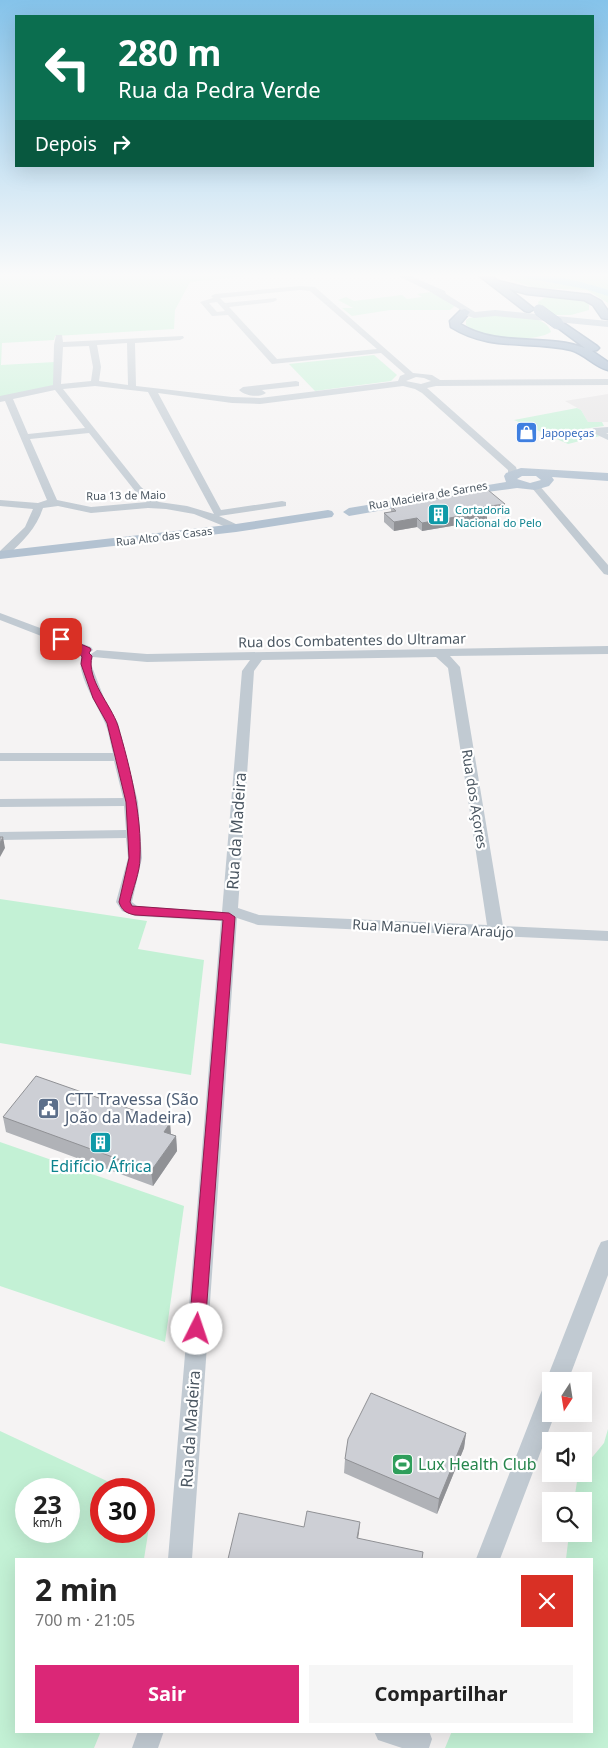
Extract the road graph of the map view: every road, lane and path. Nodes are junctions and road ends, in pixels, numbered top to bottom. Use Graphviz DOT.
graph roads {
  1 [pos="59,356"];
  2 [pos="95,356"];
  3 [pos="132,356"];
  4 [pos="269,356"];
  5 [pos="338,356"];
  6 [pos="388,356"];
  7 [pos="591,356"];
  8 [pos="594,356"];
  9 [pos="275,362"];
  10 [pos="608,366"];
  11 [pos="411,375"];
  12 [pos="608,382"];
  13 [pos="95,383"];
  14 [pos="404,383"];
  15 [pos="296,384"];
  16 [pos="433,384"];
  17 [pos="132,386"];
  18 [pos="417,386"];
  19 [pos="57,387"];
  20 [pos="157,390"];
  21 [pos="4,398"];
  22 [pos="92,430"];
  23 [pos="608,430"];
  24 [pos="26,437"];
  25 [pos="608,438"];
  26 [pos="537,478"];
  27 [pos="608,478"];
  28 [pos="514,479"];
  29 [pos="53,502"];
  30 [pos="0,503"];
  31 [pos="282,504"];
  32 [pos="156,505"];
  33 [pos="39,506"];
  34 [pos="348,510"];
  35 [pos="328,514"];
  36 [pos="216,515"];
  37 [pos="230,528"];
  38 [pos="1,554"];
  39 [pos="608,572"];
  40 [pos="0,616"];
  41 [pos="608,650"];
  42 [pos="90,653"];
  43 [pos="439,653"];
  44 [pos="467,653"];
  45 [pos="236,656"];
  46 [pos="259,656"];
  47 [pos="454,667"];
  48 [pos="248,671"];
  49 [pos="0,757"];
  50 [pos="121,757"];
  51 [pos="131,802"];
  52 [pos="0,803"];
  53 [pos="134,834"];
  54 [pos="0,836"];
  55 [pos="229,918"];
  56 [pos="496,931"];
  57 [pos="608,936"];
  58 [pos="608,1248"];
  59 [pos="560,1372"];
  60 [pos="542,1418"];
  61 [pos="180,1558"];
  62 [pos="488,1558"];
  63 [pos="151,1733"];
  64 [pos="395,1733"];
  65 [pos="419,1739"];
  66 [pos="145,1748"];
  1 -- 19 [label="street"];
  2 -- 13 [label="street"];
  3 -- 17 [label="street"];
  4 -- 9 [label="street"];
  5 -- 9 [label="street"];
  6 -- 11 [label="street"];
  7 -- 10 [label="highway"];
  8 -- 10 [label="highway"];
  9 -- 15 [label="street"];
  11 -- 14 [label="street"];
  11 -- 16 [label="street"];
  12 -- 16 [label="street"];
  13 -- 17 [label="street"];
  13 -- 19 [label="street"];
  14 -- 15 [label="street"];
  14 -- 18 [label="street"];
  15 -- 15 [label="street"];
  15 -- 20 [label="street"];
  16 -- 18 [label="street"];
  16 -- 26 [label="street"];
  17 -- 20 [label="street"];
  18 -- 28 [label="street"];
  19 -- 21 [label="street"];
  19 -- 22 [label="street"];
  20 -- 36 [label="street"];
  21 -- 24 [label="street"];
  22 -- 24 [label="street"];
  22 -- 32 [label="street"];
  23 -- 25 [label="street"];
  24 -- 29 [label="street"];
  26 -- 27 [label="main road, Rua Macieira de Sarnes"];
  26 -- 28 [label="main road, Rua Macieira de Sarnes"];
  26 -- 39 [label="street"];
  28 -- 34 [label="main road, Rua Macieira de Sarnes"];
  29 -- 32 [label="street, Rua 13 de Maio"];
  29 -- 33 [label="street, Rua 13 de Maio"];
  30 -- 33 [label="street"];
  31 -- 36 [label="street"];
  32 -- 36 [label="street, Rua 13 de Maio"];
  33 -- 38 [label="street"];
  34 -- 35 [label="main road"];
  35 -- 37 [label="main road, Rua Alto das Casas"];
  36 -- 37 [label="street"];
  37 -- 38 [label="main road, Rua Alto das Casas"];
  40 -- 42 [label="street, Rua dos Combatentes do Ultramar"];
  41 -- 44 [label="street, Rua dos Combatentes do Ultramar"];
  42 -- 45 [label="street, Rua dos Combatentes do Ultramar"];
  42 -- 50 [label="street"];
  43 -- 44 [label="street, Rua dos Combatentes do Ultramar"];
  43 -- 46 [label="street, Rua dos Combatentes do Ultramar"];
  43 -- 47 [label="street"];
  44 -- 47 [label="street"];
  45 -- 46 [label="street, Rua dos Combatentes do Ultramar"];
  45 -- 48 [label="street"];
  46 -- 48 [label="street"];
  47 -- 56 [label="street, Rua dos Açores"];
  48 -- 55 [label="street, Rua da Madeira"];
  49 -- 50 [label="street"];
  50 -- 51 [label="street"];
  51 -- 52 [label="street"];
  51 -- 53 [label="street"];
  53 -- 54 [label="street"];
  53 -- 55 [label="street, Rua Manuel Viera Araújo"];
  55 -- 56 [label="street, Rua Manuel Viera Araújo"];
  55 -- 61 [label="street, Rua da Madeira"];
  56 -- 57 [label="street, Rua Manuel Viera Araújo"];
  58 -- 59 [label="street"];
  60 -- 62 [label="street"];
  63 -- 66 [label="street"];
  64 -- 65 [label="street"];
}
